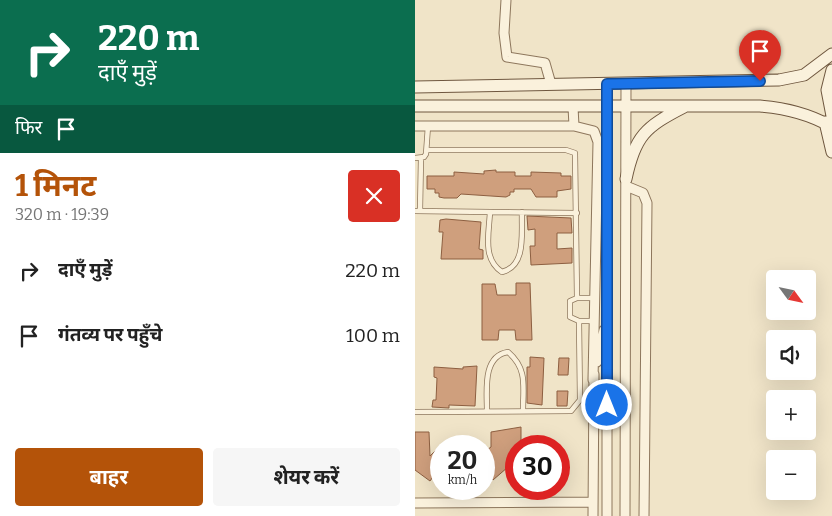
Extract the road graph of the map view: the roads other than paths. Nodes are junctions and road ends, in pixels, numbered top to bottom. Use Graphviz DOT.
graph roads {
  1 [pos="505,0"];
  2 [pos="832,54"];
  3 [pos="832,70"];
  4 [pos="626,83"];
  5 [pos="551,84"];
  6 [pos="607,84"];
  7 [pos="415,87"];
  8 [pos="415,106"];
  9 [pos="607,106"];
  10 [pos="626,106"];
  11 [pos="685,106"];
  12 [pos="573,107"];
  13 [pos="829,122"];
  14 [pos="415,126"];
  15 [pos="428,126"];
  16 [pos="574,126"];
  17 [pos="427,150"];
  18 [pos="832,152"];
  19 [pos="418,158"];
  20 [pos="626,183"];
  21 [pos="417,211"];
  22 [pos="490,212"];
  23 [pos="522,212"];
  24 [pos="577,213"];
  25 [pos="577,298"];
  26 [pos="593,298"];
  27 [pos="607,313"];
  28 [pos="579,321"];
  29 [pos="593,321"];
  30 [pos="593,380"];
  31 [pos="487,411"];
  32 [pos="523,411"];
  33 [pos="415,412"];
  34 [pos="593,502"];
  35 [pos="415,503"];
  36 [pos="593,516"];
  37 [pos="607,516"];
  38 [pos="625,516"];
  39 [pos="644,516"];
  1 -- 5 [label="street"];
  2 -- 4 [label="street"];
  3 -- 13 [label="street"];
  4 -- 6 [label="street"];
  4 -- 10 [label="street"];
  5 -- 6 [label="street"];
  5 -- 7 [label="street"];
  6 -- 9 [label="street"];
  8 -- 12 [label="street"];
  9 -- 10 [label="street"];
  9 -- 12 [label="street"];
  9 -- 27 [label="street"];
  10 -- 11 [label="street"];
  10 -- 20 [label="street"];
  11 -- 13 [label="street"];
  11 -- 20 [label="street"];
  12 -- 16 [label="street"];
  13 -- 18 [label="street"];
  14 -- 15 [label="street"];
  15 -- 16 [label="street"];
  15 -- 17 [label="lane"];
  16 -- 26 [label="street"];
  17 -- 19 [label="lane"];
  17 -- 24 [label="lane"];
  19 -- 21 [label="lane"];
  20 -- 38 [label="street"];
  20 -- 39 [label="street"];
  21 -- 22 [label="lane"];
  22 -- 23 [label="lane"];
  22 -- 23 [label="lane"];
  23 -- 24 [label="lane"];
  24 -- 25 [label="lane"];
  25 -- 26 [label="lane"];
  25 -- 28 [label="lane"];
  26 -- 29 [label="street"];
  27 -- 30 [label="street"];
  27 -- 37 [label="street"];
  28 -- 29 [label="lane"];
  28 -- 32 [label="lane"];
  29 -- 30 [label="street"];
  30 -- 34 [label="street"];
  31 -- 32 [label="lane"];
  31 -- 32 [label="lane"];
  31 -- 33 [label="lane"];
  34 -- 35 [label="street"];
  34 -- 36 [label="street"];
}
